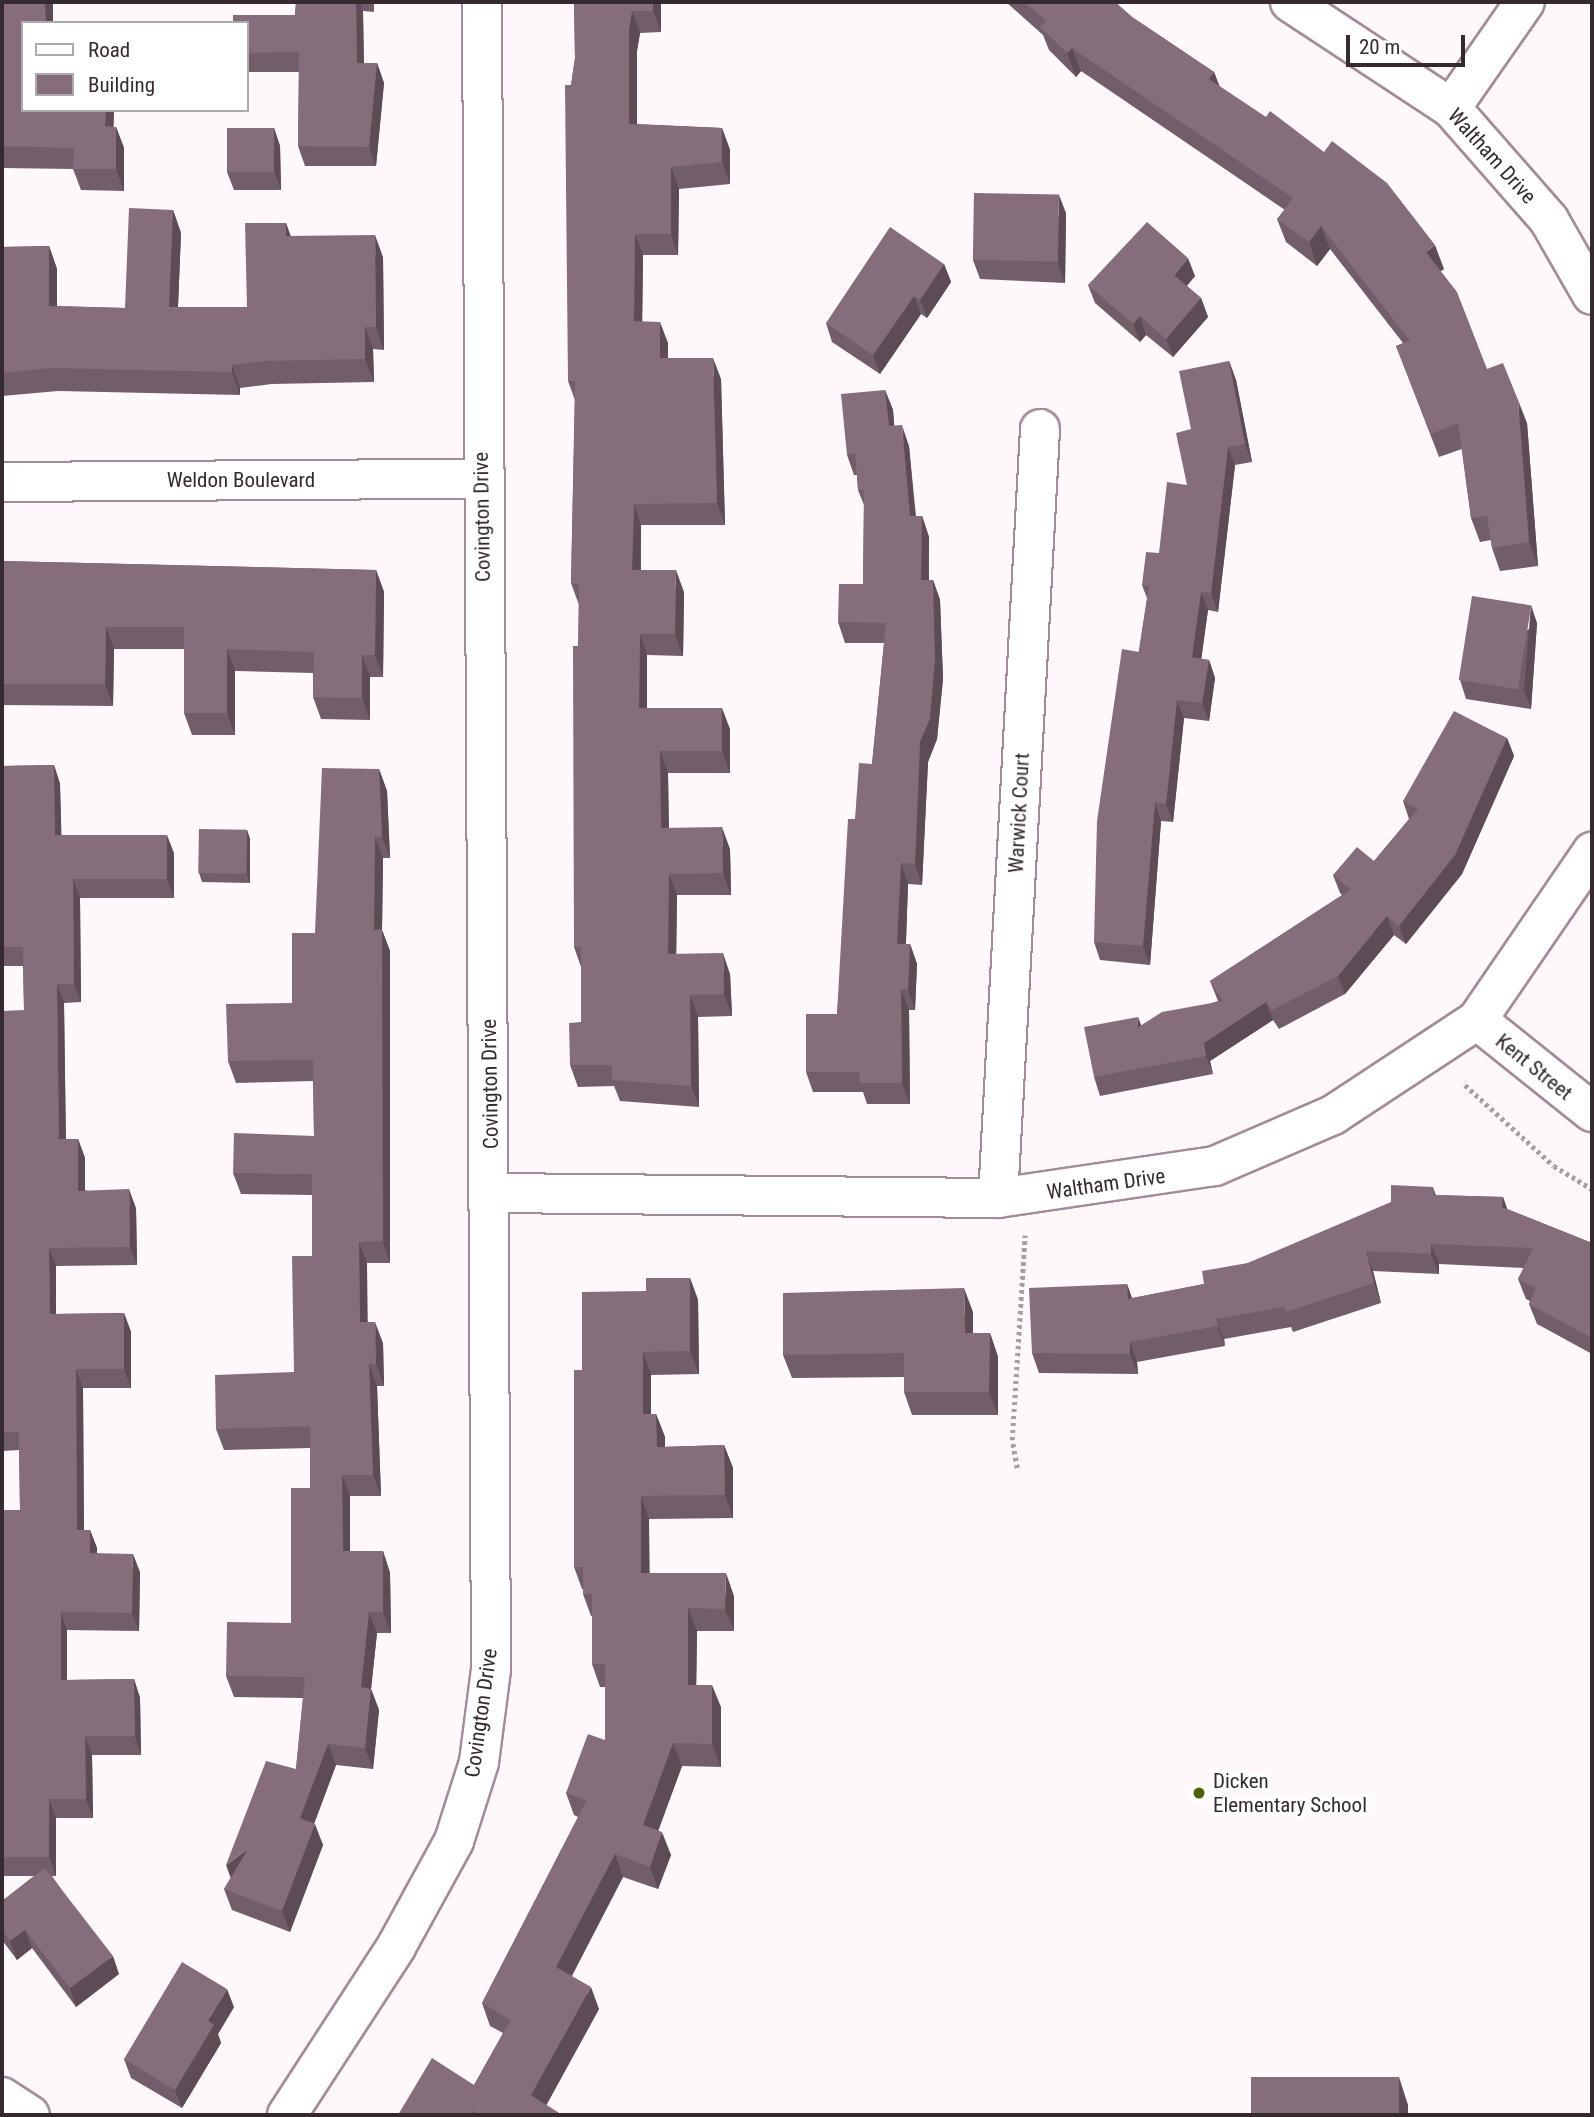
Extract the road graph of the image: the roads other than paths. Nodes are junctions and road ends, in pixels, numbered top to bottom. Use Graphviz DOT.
graph roads {
  1 [pos="482,2"];
  2 [pos="1290,2"];
  3 [pos="1525,2"];
  4 [pos="1451,108"];
  5 [pos="1592,295"];
  6 [pos="1040,429"];
  7 [pos="481,479"];
  8 [pos="2,482"];
  9 [pos="1592,852"];
  10 [pos="1477,1020"];
  11 [pos="1592,1112"];
  12 [pos="492,1193"];
  13 [pos="1013,1197"];
  14 [pos="2,2097"];
  15 [pos="30,2115"];
  16 [pos="287,2115"];
  1 -- 7 [label="street, Covington Drive"];
  2 -- 4 [label="street, Waltham Drive"];
  3 -- 4 [label="street"];
  4 -- 5 [label="street, Waltham Drive"];
  6 -- 13 [label="street, Warwick Court"];
  7 -- 8 [label="street, Weldon Boulevard"];
  7 -- 12 [label="street, Covington Drive"];
  9 -- 10 [label="street, Waltham Drive"];
  10 -- 11 [label="street, Kent Street"];
  10 -- 13 [label="street, Waltham Drive"];
  12 -- 13 [label="street, Waltham Drive"];
  12 -- 16 [label="street, Covington Drive"];
  14 -- 15 [label="street"];
}
